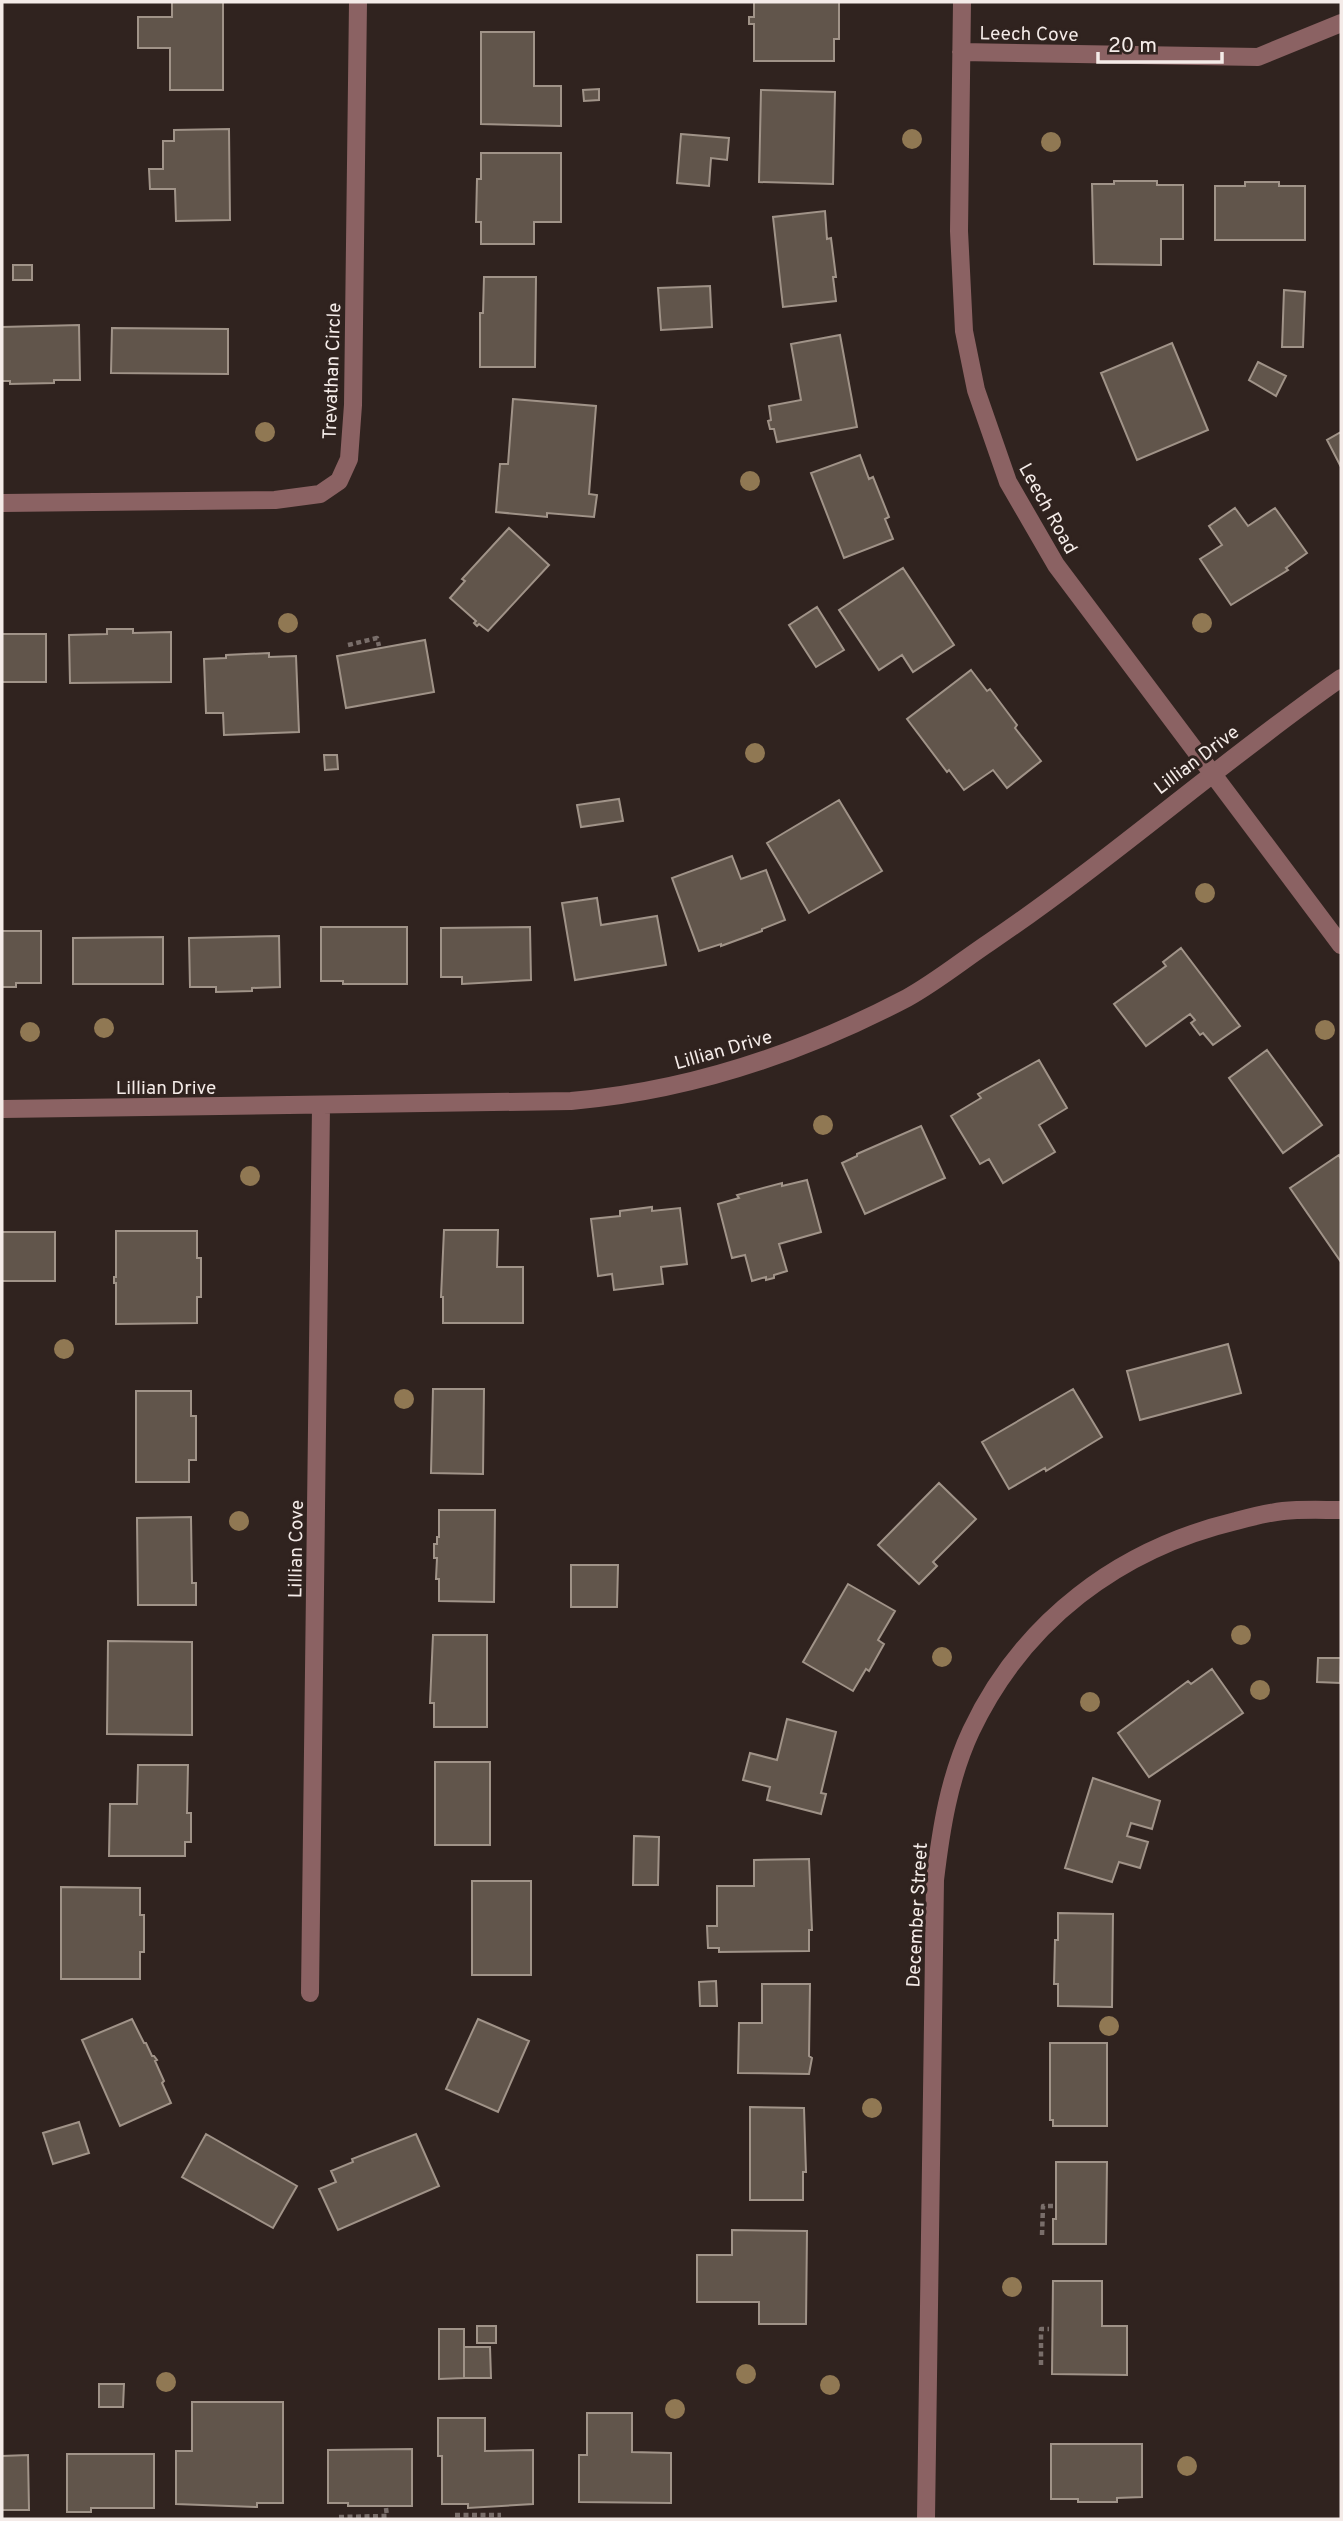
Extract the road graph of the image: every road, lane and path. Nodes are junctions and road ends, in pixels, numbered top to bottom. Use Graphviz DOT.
graph roads {
  1 [pos="358,2"];
  2 [pos="962,2"];
  3 [pos="1341,23"];
  4 [pos="961,52"];
  5 [pos="2,503"];
  6 [pos="348,645"];
  7 [pos="379,646"];
  8 [pos="1341,678"];
  9 [pos="1212,773"];
  10 [pos="1341,945"];
  11 [pos="321,1106"];
  12 [pos="2,1109"];
  13 [pos="1341,1510"];
  14 [pos="310,1993"];
  15 [pos="1053,2206"];
  16 [pos="1042,2235"];
  17 [pos="1049,2329"];
  18 [pos="1041,2365"];
  19 [pos="386,2508"];
  20 [pos="455,2515"];
  21 [pos="501,2515"];
  22 [pos="339,2516"];
  23 [pos="926,2519"];
  1 -- 5 [label="street, Trevathan Circle"];
  2 -- 4 [label="street, Leech Road"];
  3 -- 4 [label="street, Leech Cove"];
  4 -- 9 [label="street, Leech Road"];
  6 -- 7 [label="path"];
  8 -- 9 [label="street, Lillian Drive"];
  9 -- 10 [label="street, Leech Road"];
  9 -- 11 [label="street, Lillian Drive"];
  11 -- 12 [label="street, Lillian Drive"];
  11 -- 14 [label="street, Lillian Cove"];
  13 -- 23 [label="street, December Street"];
  15 -- 16 [label="path"];
  17 -- 18 [label="path"];
  19 -- 22 [label="path"];
  20 -- 21 [label="path"];
}
